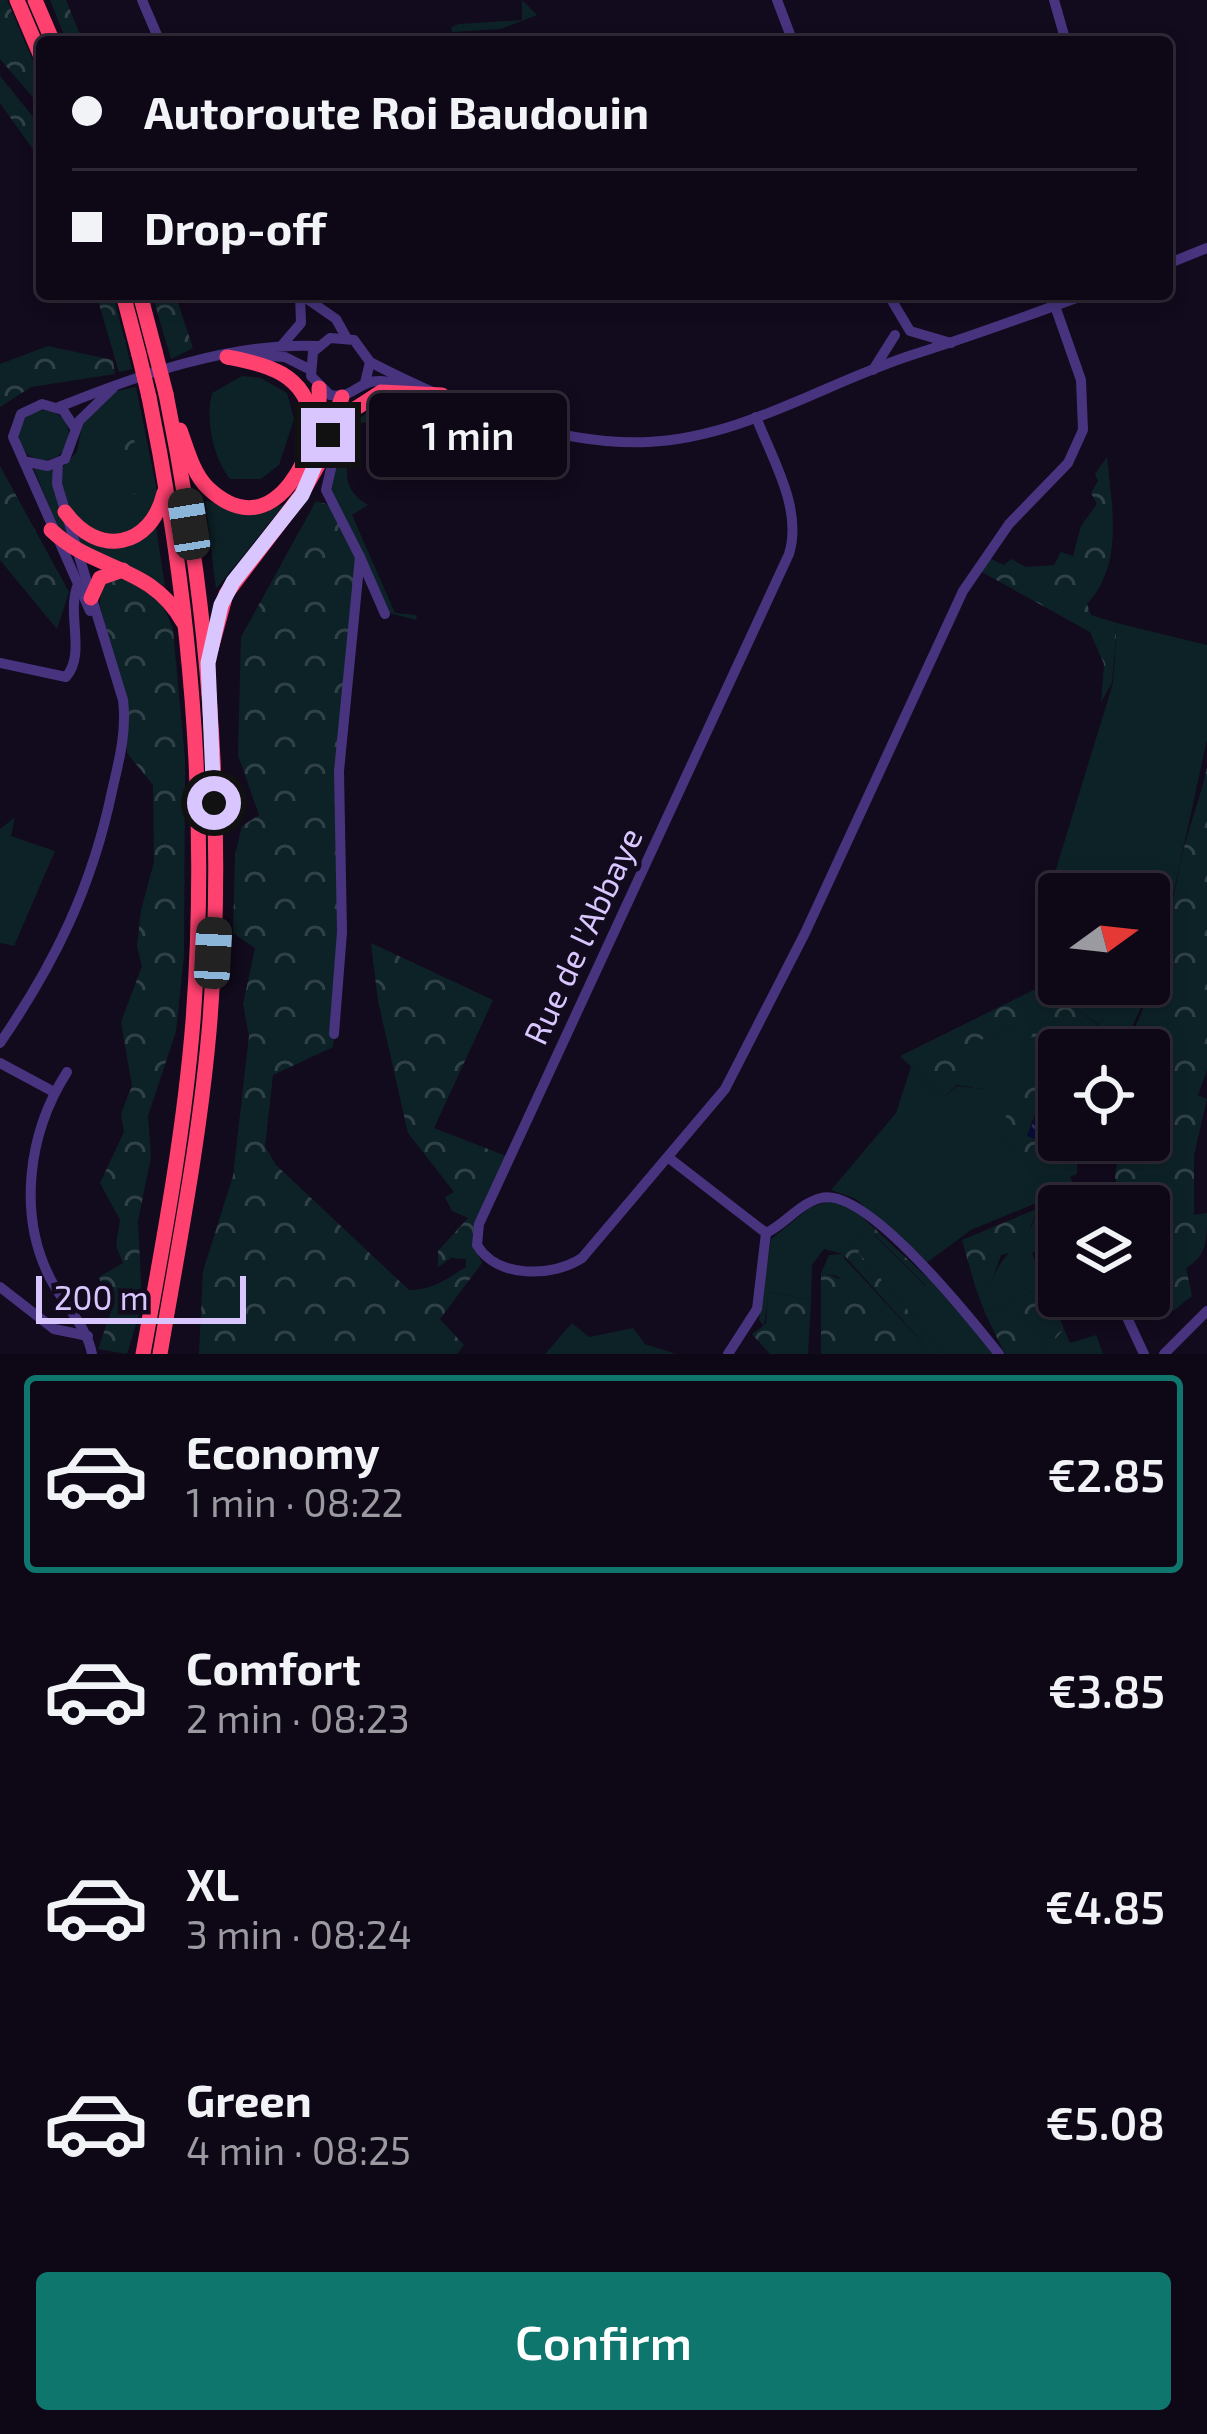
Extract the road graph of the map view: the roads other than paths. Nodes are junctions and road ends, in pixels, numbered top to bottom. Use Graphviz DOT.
graph roads {
  1 [pos="17,0"];
  2 [pos="35,0"];
  3 [pos="142,0"];
  4 [pos="777,0"];
  5 [pos="1054,0"];
  6 [pos="50,36"];
  7 [pos="157,36"];
  8 [pos="791,36"];
  9 [pos="1064,36"];
  10 [pos="36,45"];
  11 [pos="1207,248"];
  12 [pos="1173,261"];
  13 [pos="125,300"];
  14 [pos="141,300"];
  15 [pos="300,300"];
  16 [pos="309,300"];
  17 [pos="890,300"];
  18 [pos="891,300"];
  19 [pos="1071,300"];
  20 [pos="1055,306"];
  21 [pos="322,309"];
  22 [pos="912,332"];
  23 [pos="346,337"];
  24 [pos="893,339"];
  25 [pos="320,343"];
  26 [pos="952,343"];
  27 [pos="282,344"];
  28 [pos="147,353"];
  29 [pos="227,357"];
  30 [pos="910,357"];
  31 [pos="370,362"];
  32 [pos="310,369"];
  33 [pos="871,373"];
  34 [pos="120,383"];
  35 [pos="365,383"];
  36 [pos="419,387"];
  37 [pos="319,388"];
  38 [pos="442,395"];
  39 [pos="158,396"];
  40 [pos="342,397"];
  41 [pos="59,407"];
  42 [pos="487,411"];
  43 [pos="756,417"];
  44 [pos="75,428"];
  45 [pos="313,461"];
  46 [pos="28,462"];
  47 [pos="58,464"];
  48 [pos="166,484"];
  49 [pos="65,512"];
  50 [pos="51,530"];
  51 [pos="75,549"];
  52 [pos="359,557"];
  53 [pos="122,570"];
  54 [pos="85,597"];
  55 [pos="71,612"];
  56 [pos="385,614"];
  57 [pos="188,632"];
  58 [pos="0,663"];
  59 [pos="208,663"];
  60 [pos="334,1034"];
  61 [pos="0,1043"];
  62 [pos="0,1063"];
  63 [pos="67,1072"];
  64 [pos="54,1091"];
  65 [pos="669,1158"];
  66 [pos="766,1233"];
  67 [pos="0,1287"];
  68 [pos="1207,1311"];
  69 [pos="1127,1317"];
  70 [pos="88,1336"];
  71 [pos="92,1354"];
  72 [pos="143,1354"];
  73 [pos="160,1354"];
  74 [pos="728,1354"];
  75 [pos="998,1354"];
  76 [pos="1144,1354"];
  77 [pos="1165,1354"];
  1 -- 10 [label="highway"];
  2 -- 6 [label="highway"];
  3 -- 7 [label="street"];
  4 -- 8 [label="street"];
  5 -- 9 [label="street"];
  11 -- 12 [label="street"];
  13 -- 28 [label="highway"];
  14 -- 28 [label="highway"];
  15 -- 27 [label="street"];
  16 -- 21 [label="street"];
  17 -- 24 [label="street"];
  18 -- 22 [label="street"];
  19 -- 20 [label="street"];
  20 -- 26 [label="street"];
  20 -- 65 [label="street, Rue de l'Abbaye"];
  21 -- 23 [label="street"];
  21 -- 25 [label="street"];
  22 -- 24 [label="street"];
  22 -- 26 [label="street"];
  22 -- 30 [label="street"];
  23 -- 25 [label="street"];
  23 -- 31 [label="street"];
  24 -- 30 [label="street"];
  24 -- 33 [label="street"];
  25 -- 27 [label="street"];
  25 -- 32 [label="street"];
  26 -- 30 [label="street"];
  27 -- 29 [label="street"];
  28 -- 39 [label="highway, bridge"];
  29 -- 32 [label="street"];
  29 -- 34 [label="street"];
  29 -- 45 [label="highway"];
  30 -- 33 [label="street"];
  31 -- 35 [label="street"];
  31 -- 36 [label="street"];
  32 -- 37 [label="street"];
  33 -- 43 [label="street"];
  34 -- 41 [label="street"];
  34 -- 44 [label="street"];
  35 -- 36 [label="street"];
  35 -- 40 [label="street"];
  36 -- 38 [label="street"];
  37 -- 40 [label="street"];
  37 -- 45 [label="highway"];
  38 -- 42 [label="street"];
  38 -- 45 [label="highway"];
  39 -- 45 [label="highway"];
  39 -- 48 [label="highway"];
  39 -- 59 [label="highway"];
  40 -- 45 [label="highway"];
  41 -- 44 [label="street"];
  41 -- 46 [label="street"];
  42 -- 43 [label="street"];
  42 -- 52 [label="street"];
  43 -- 65 [label="street, Rue de l'Abbaye"];
  44 -- 47 [label="street"];
  45 -- 59 [label="highway"];
  46 -- 47 [label="street"];
  46 -- 50 [label="street"];
  47 -- 49 [label="street"];
  48 -- 49 [label="highway"];
  48 -- 57 [label="highway"];
  49 -- 51 [label="street"];
  50 -- 51 [label="highway"];
  50 -- 54 [label="street"];
  51 -- 53 [label="highway"];
  51 -- 54 [label="street"];
  52 -- 56 [label="street"];
  52 -- 60 [label="street"];
  53 -- 54 [label="highway"];
  53 -- 57 [label="highway"];
  54 -- 55 [label="street"];
  54 -- 55 [label="street"];
  54 -- 61 [label="street"];
  55 -- 58 [label="street"];
  57 -- 72 [label="highway"];
  59 -- 73 [label="highway"];
  62 -- 64 [label="street"];
  63 -- 64 [label="street"];
  64 -- 70 [label="street"];
  65 -- 66 [label="street"];
  66 -- 74 [label="street"];
  66 -- 75 [label="street"];
  67 -- 70 [label="street"];
  68 -- 77 [label="street"];
  69 -- 76 [label="street"];
  70 -- 71 [label="street"];
}
